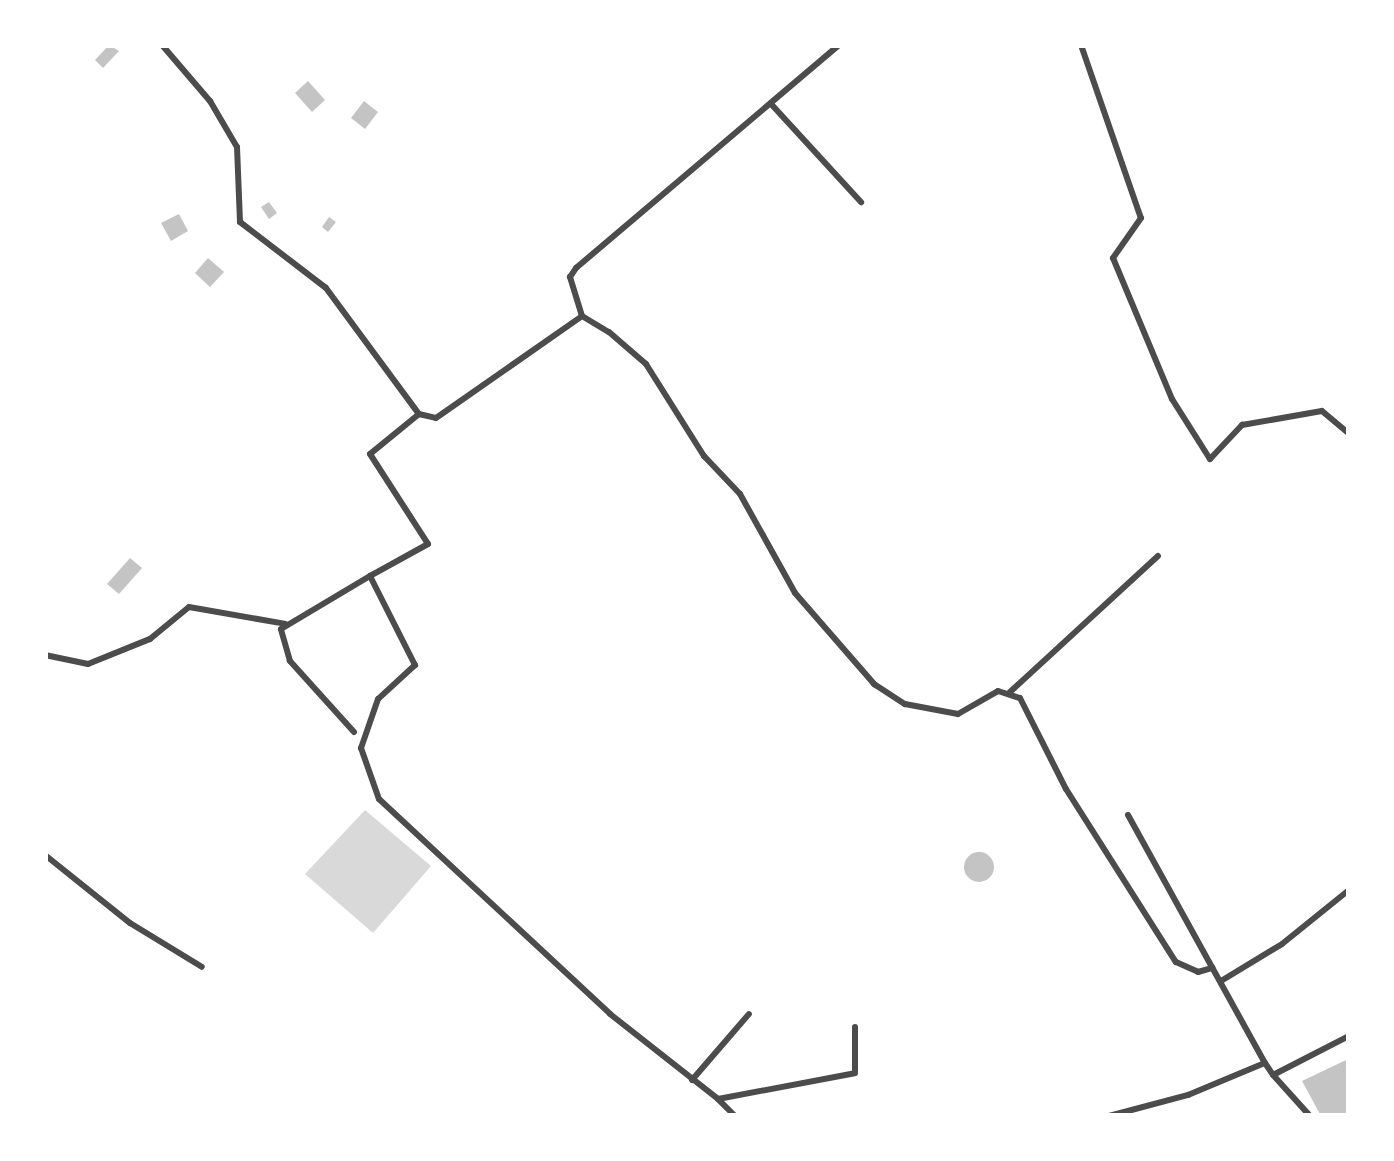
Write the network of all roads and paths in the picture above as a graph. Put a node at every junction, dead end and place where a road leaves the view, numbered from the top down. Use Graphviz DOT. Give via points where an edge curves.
graph roads {
  1 [pos="162,45"];
  2 [pos="838,45"];
  3 [pos="1081,45"];
  4 [pos="772,105"];
  5 [pos="860,202"];
  6 [pos="582,316"];
  7 [pos="419,414"];
  8 [pos="1349,434"];
  9 [pos="1158,556"];
  10 [pos="370,576"];
  11 [pos="286,624"];
  12 [pos="45,654"];
  13 [pos="1010,692"];
  14 [pos="354,732"];
  15 [pos="1128,815"];
  16 [pos="45,854"];
  17 [pos="1349,890"];
  18 [pos="202,967"];
  19 [pos="1212,968"];
  20 [pos="1221,982"];
  21 [pos="749,1014"];
  22 [pos="855,1027"];
  23 [pos="1349,1036"];
  24 [pos="1265,1063"];
  25 [pos="1273,1075"];
  26 [pos="692,1080"];
  27 [pos="718,1099"];
  28 [pos="735,1116"];
  29 [pos="1109,1116"];
  30 [pos="1310,1116"];
  1 -- 7 [label="street" via="237,147 240,222 326,288"];
  2 -- 4 [label="street"];
  3 -- 8 [label="street" via="1141,218 1113,258 1172,399 1210,459 1242,425 1322,411"];
  4 -- 5 [label="street"];
  4 -- 6 [label="street" via="576,268 570,277"];
  6 -- 7 [label="street" via="436,418"];
  6 -- 13 [label="street" via="646,364 704,456 740,494 796,593 874,684 905,704 958,714 998,691"];
  7 -- 10 [label="street" via="370,454 428,544"];
  9 -- 13 [label="street"];
  10 -- 11 [label="street"];
  10 -- 26 [label="street" via="414,665 378,699 361,748 379,798"];
  11 -- 12 [label="street" via="190,607 150,639 88,664"];
  11 -- 14 [label="street" via="281,640 290,661"];
  13 -- 19 [label="street" via="1020,698 1066,789 1176,962 1198,972"];
  15 -- 19 [label="street"];
  16 -- 18 [label="street" via="130,923"];
  17 -- 20 [label="street"];
  19 -- 20 [label="street"];
  20 -- 24 [label="street"];
  21 -- 26 [label="street"];
  22 -- 27 [label="street" via="855,1073 845,1079"];
  23 -- 25 [label="street"];
  24 -- 25 [label="street"];
  24 -- 29 [label="street" via="1188,1096"];
  25 -- 30 [label="street"];
  26 -- 27 [label="street"];
  27 -- 28 [label="street"];
}
